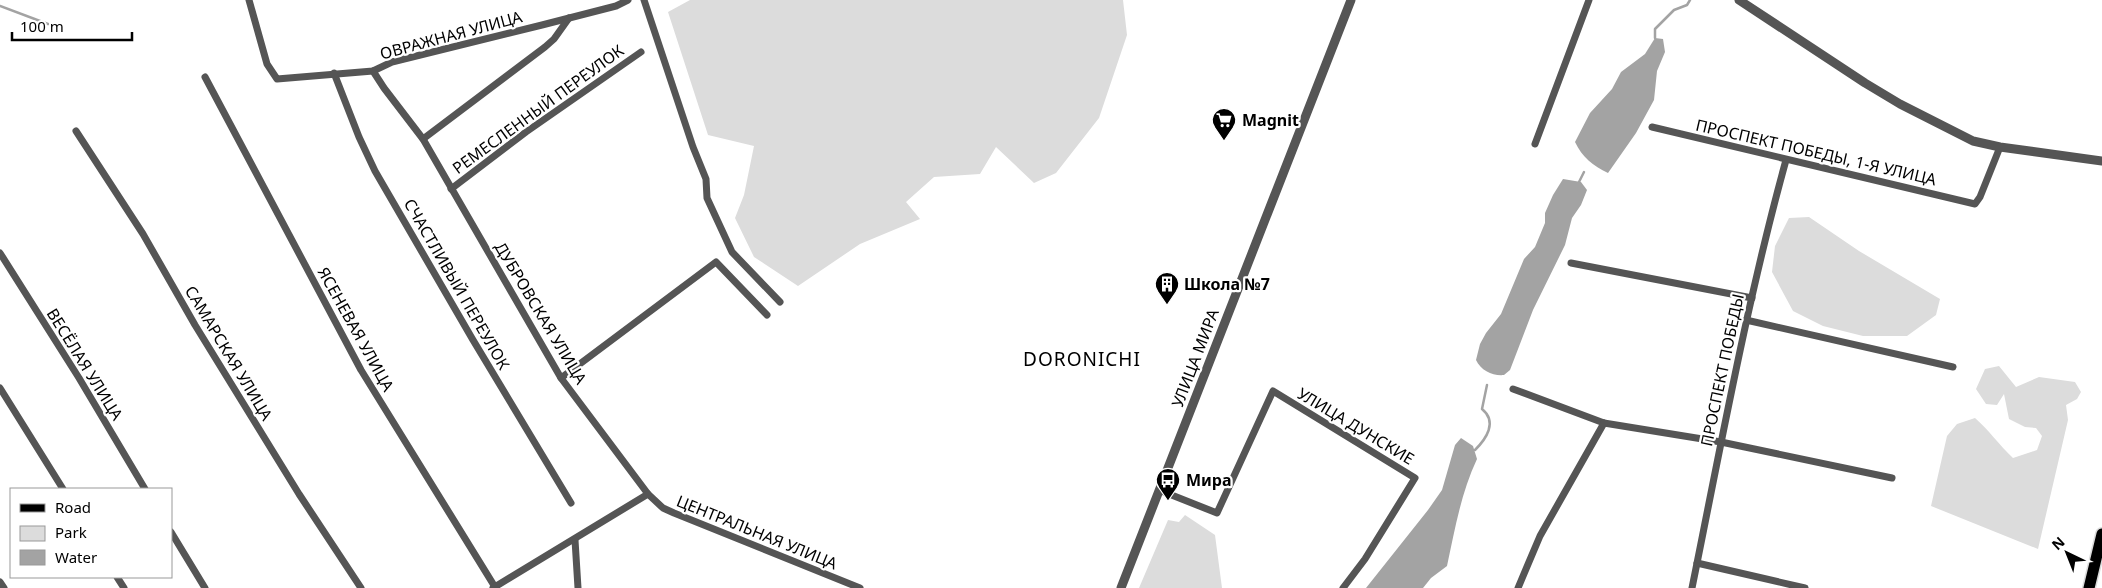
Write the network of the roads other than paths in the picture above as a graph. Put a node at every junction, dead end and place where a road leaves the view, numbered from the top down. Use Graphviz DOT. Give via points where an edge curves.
graph roads {
  1 [pos="249,0"];
  2 [pos="628,0"];
  3 [pos="644,0"];
  4 [pos="1351,0"];
  5 [pos="1589,0"];
  6 [pos="1739,0"];
  7 [pos="569,18"];
  8 [pos="641,52"];
  9 [pos="373,71"];
  10 [pos="334,73"];
  11 [pos="205,77"];
  12 [pos="1652,126"];
  13 [pos="76,130"];
  14 [pos="423,138"];
  15 [pos="1535,144"];
  16 [pos="2000,147"];
  17 [pos="1786,160"];
  18 [pos="2102,161"];
  19 [pos="451,189"];
  20 [pos="0,253"];
  21 [pos="1571,263"];
  22 [pos="1752,298"];
  23 [pos="780,302"];
  24 [pos="767,315"];
  25 [pos="1746,320"];
  26 [pos="1954,367"];
  27 [pos="561,378"];
  28 [pos="0,388"];
  29 [pos="1513,389"];
  30 [pos="1604,423"];
  31 [pos="1720,442"];
  32 [pos="1892,478"];
  33 [pos="62,488"];
  34 [pos="144,488"];
  35 [pos="1159,490"];
  36 [pos="648,494"];
  37 [pos="571,503"];
  38 [pos="172,534"];
  39 [pos="2102,534"];
  40 [pos="575,540"];
  41 [pos="1697,563"];
  42 [pos="0,582"];
  43 [pos="494,587"];
  44 [pos="4,588"];
  45 [pos="205,588"];
  46 [pos="361,588"];
  47 [pos="578,588"];
  48 [pos="860,588"];
  49 [pos="1121,588"];
  50 [pos="1343,588"];
  51 [pos="1518,588"];
  52 [pos="1692,588"];
  53 [pos="1805,588"];
  54 [pos="2089,588"];
  1 -- 10 [label="street, ОВРАЖНАЯ УЛИЦА" via="267,64 278,79"];
  2 -- 7 [label="street, ОВРАЖНАЯ УЛИЦА"];
  3 -- 23 [label="street" via="706,179 707,198 732,252"];
  4 -- 35 [label="street, УЛИЦА МИРА"];
  5 -- 15 [label="street"];
  6 -- 16 [label="street" via="1900,104 1973,141"];
  7 -- 9 [label="street, ОВРАЖНАЯ УЛИЦА" via="392,62"];
  7 -- 14 [label="street" via="545,47"];
  8 -- 19 [label="street, РЕМЕСЛЕННЫЙ ПЕРЕУЛОК"];
  9 -- 10 [label="street, ОВРАЖНАЯ УЛИЦА"];
  9 -- 14 [label="street, ДУБРОВСКАЯ УЛИЦА"];
  10 -- 37 [label="street, СЧАСТЛИВЫЙ ПЕРЕУЛОК" via="375,171"];
  11 -- 43 [label="street, ЯСЕНЕВАЯ УЛИЦА" via="361,370"];
  12 -- 17 [label="street, ПРОСПЕКТ ПОБЕДЫ, 1-Я УЛИЦА"];
  13 -- 46 [label="street, САМАРСКАЯ УЛИЦА" via="143,234 194,326"];
  14 -- 19 [label="street, ДУБРОВСКАЯ УЛИЦА"];
  16 -- 17 [label="street, ПРОСПЕКТ ПОБЕДЫ, 1-Я УЛИЦА" via="1975,204"];
  16 -- 18 [label="street"];
  17 -- 22 [label="street, ПРОСПЕКТ ПОБЕДЫ"];
  19 -- 27 [label="street, ДУБРОВСКАЯ УЛИЦА"];
  20 -- 34 [label="street, ВЕСЁЛАЯ УЛИЦА"];
  21 -- 22 [label="street"];
  22 -- 25 [label="street, ПРОСПЕКТ ПОБЕДЫ"];
  24 -- 27 [label="street" via="716,262"];
  25 -- 26 [label="street"];
  25 -- 31 [label="street, ПРОСПЕКТ ПОБЕДЫ"];
  27 -- 36 [label="street, ДУБРОВСКАЯ УЛИЦА"];
  28 -- 33 [label="street"];
  29 -- 30 [label="street"];
  30 -- 31 [label="street"];
  30 -- 51 [label="street" via="1540,536"];
  31 -- 32 [label="street"];
  31 -- 41 [label="street, ПРОСПЕКТ ПОБЕДЫ"];
  35 -- 49 [label="street, УЛИЦА МИРА"];
  35 -- 50 [label="street, УЛИЦА ДУНСКИЕ" via="1217,513 1273,391 1415,478 1365,559"];
  36 -- 40 [label="street"];
  36 -- 48 [label="street, ЦЕНТРАЛЬНАЯ УЛИЦА" via="674,513"];
  38 -- 45 [label="street"];
  39 -- 54 [label="main road"];
  40 -- 43 [label="street"];
  40 -- 47 [label="street"];
  41 -- 52 [label="street, ПРОСПЕКТ ПОБЕДЫ"];
  41 -- 53 [label="street"];
  42 -- 44 [label="street"];
}
